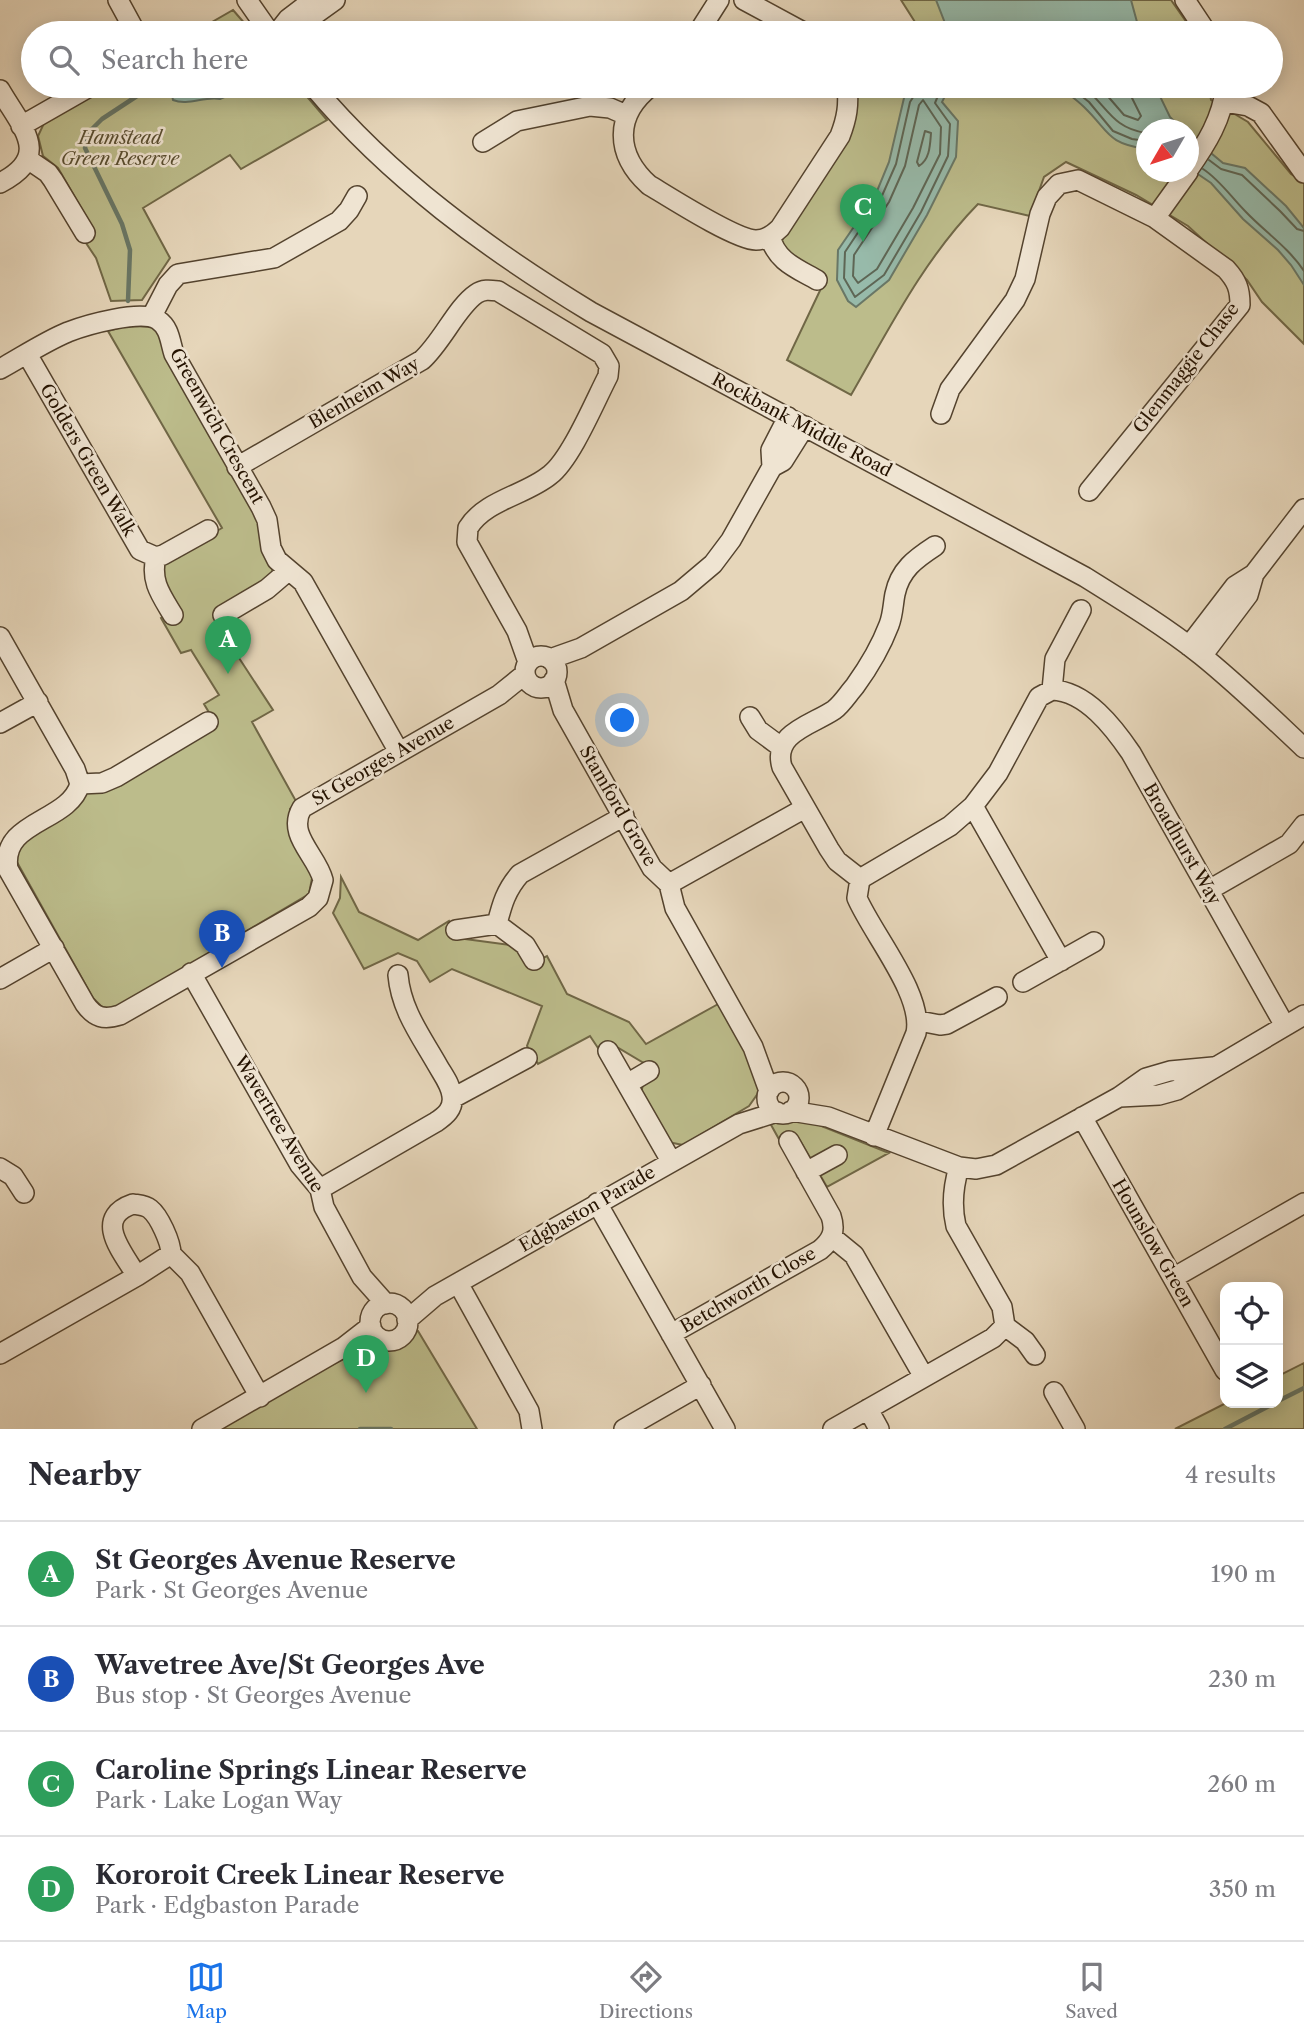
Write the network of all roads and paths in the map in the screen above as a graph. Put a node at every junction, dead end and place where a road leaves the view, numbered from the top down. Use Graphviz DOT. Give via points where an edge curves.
graph roads {
  1 [pos="118,0"];
  2 [pos="247,0"];
  3 [pos="313,0"];
  4 [pos="335,0"];
  5 [pos="719,0"];
  6 [pos="744,0"];
  7 [pos="1185,0"];
  8 [pos="129,21"];
  9 [pos="262,21"];
  10 [pos="286,21"];
  11 [pos="306,21"];
  12 [pos="706,21"];
  13 [pos="783,21"];
  14 [pos="1199,21"];
  15 [pos="0,90"];
  16 [pos="70,98"];
  17 [pos="324,98"];
  18 [pos="638,98"];
  19 [pos="847,98"];
  20 [pos="1224,98"];
  21 [pos="1233,98"];
  22 [pos="626,115"];
  23 [pos="21,126"];
  24 [pos="484,142"];
  25 [pos="1199,154"];
  26 [pos="29,160"];
  27 [pos="1304,173"];
  28 [pos="1180,182"];
  29 [pos="0,183"];
  30 [pos="357,196"];
  31 [pos="1155,218"];
  32 [pos="85,233"];
  33 [pos="770,236"];
  34 [pos="817,280"];
  35 [pos="152,316"];
  36 [pos="27,354"];
  37 [pos="0,369"];
  38 [pos="941,414"];
  39 [pos="796,422"];
  40 [pos="237,467"];
  41 [pos="1089,491"];
  42 [pos="1304,509"];
  43 [pos="208,530"];
  44 [pos="935,546"];
  45 [pos="156,556"];
  46 [pos="288,571"];
  47 [pos="1081,610"];
  48 [pos="173,615"];
  49 [pos="223,615"];
  50 [pos="0,637"];
  51 [pos="1196,651"];
  52 [pos="541,672"];
  53 [pos="1052,690"];
  54 [pos="38,702"];
  55 [pos="750,717"];
  56 [pos="208,722"];
  57 [pos="0,723"];
  58 [pos="781,747"];
  59 [pos="1304,748"];
  60 [pos="399,752"];
  61 [pos="79,784"];
  62 [pos="973,806"];
  63 [pos="805,808"];
  64 [pos="624,816"];
  65 [pos="1304,825"];
  66 [pos="4,841"];
  67 [pos="860,879"];
  68 [pos="669,884"];
  69 [pos="1209,890"];
  70 [pos="497,924"];
  71 [pos="456,930"];
  72 [pos="1094,942"];
  73 [pos="54,948"];
  74 [pos="534,960"];
  75 [pos="1061,961"];
  76 [pos="191,973"];
  77 [pos="398,975"];
  78 [pos="0,979"];
  79 [pos="1023,982"];
  80 [pos="997,997"];
  81 [pos="1304,1015"];
  82 [pos="919,1021"];
  83 [pos="1285,1026"];
  84 [pos="608,1051"];
  85 [pos="527,1058"];
  86 [pos="649,1071"];
  87 [pos="627,1084"];
  88 [pos="453,1098"];
  89 [pos="781,1098"];
  90 [pos="1082,1116"];
  91 [pos="874,1136"];
  92 [pos="789,1141"];
  93 [pos="837,1155"];
  94 [pos="671,1161"];
  95 [pos="959,1167"];
  96 [pos="0,1168"];
  97 [pos="806,1172"];
  98 [pos="320,1189"];
  99 [pos="24,1193"];
  100 [pos="597,1203"];
  101 [pos="1304,1203"];
  102 [pos="832,1237"];
  103 [pos="172,1254"];
  104 [pos="137,1276"];
  105 [pos="1173,1278"];
  106 [pos="458,1283"];
  107 [pos="385,1318"];
  108 [pos="1005,1326"];
  109 [pos="671,1334"];
  110 [pos="0,1354"];
  111 [pos="1035,1355"];
  112 [pos="1220,1361"];
  113 [pos="924,1377"];
  114 [pos="701,1385"];
  115 [pos="1054,1392"];
  116 [pos="260,1397"];
  117 [pos="868,1409"];
  118 [pos="202,1429"];
  119 [pos="532,1429"];
  120 [pos="624,1429"];
  121 [pos="725,1429"];
  122 [pos="833,1429"];
  123 [pos="879,1429"];
  124 [pos="1075,1429"];
  1 -- 8 [label="street"];
  2 -- 9 [label="street"];
  3 -- 10 [label="street"];
  4 -- 11 [label="street"];
  5 -- 12 [label="street"];
  6 -- 13 [label="street"];
  7 -- 14 [label="street"];
  15 -- 23 [label="street"];
  16 -- 23 [label="street"];
  17 -- 39 [label="street, Rockbank Middle Road" via="414,187 532,276"];
  18 -- 22 [label="street"];
  19 -- 33 [label="street" via="847,119 840,136 780,228"];
  20 -- 25 [label="street" via="1218,123"];
  21 -- 27 [label="street" via="1261,113"];
  22 -- 24 [label="street" via="590,106 517,121"];
  22 -- 33 [label="street" via="623,138 628,158 649,186 738,235 758,240"];
  23 -- 26 [label="street" via="30,145"];
  26 -- 29 [label="street"];
  26 -- 32 [label="street" via="48,173"];
  28 -- 31 [label="street"];
  30 -- 35 [label="street" via="339,221 274,258 178,274"];
  31 -- 38 [label="street, Glenmaggie Chase" via="1078,180 1059,184 1040,214 1025,279 1015,300 950,389"];
  31 -- 41 [label="street, Glenmaggie Chase" via="1236,279 1240,305"];
  33 -- 34 [label="street" via="783,261"];
  35 -- 36 [label="street" via="70,332"];
  35 -- 40 [label="street, Greenwich Crescent" via="166,327 174,354"];
  36 -- 37 [label="street"];
  36 -- 45 [label="street, Golders Green Walk" via="135,543"];
  39 -- 51 [label="street, Rockbank Middle Road" via="1085,577"];
  39 -- 52 [label="street, St Georges Avenue" via="771,450 772,467 713,564 681,591"];
  40 -- 46 [label="street, Greenwich Crescent" via="267,520 271,548"];
  40 -- 52 [label="street, Blenheim Way" via="422,360 476,294 498,291 602,354 609,372 567,455 551,475 483,512 467,528 467,542"];
  42 -- 51 [label="street" via="1254,574 1248,595"];
  43 -- 45 [label="street"];
  44 -- 58 [label="street" via="905,571 888,628 841,704 791,735"];
  45 -- 48 [label="street" via="153,577"];
  46 -- 49 [label="street"];
  46 -- 60 [label="street, Greenwich Crescent" via="303,582"];
  47 -- 53 [label="street" via="1055,659"];
  50 -- 54 [label="street"];
  51 -- 59 [label="street, Rockbank Middle Road"];
  52 -- 60 [label="street, St Georges Avenue"];
  52 -- 64 [label="street, Stamford Grove"];
  53 -- 62 [label="street" via="1039,697 998,773"];
  53 -- 69 [label="street, Broadhurst Way" via="1072,695 1118,734"];
  54 -- 57 [label="street"];
  54 -- 61 [label="street"];
  55 -- 58 [label="street" via="758,730"];
  56 -- 61 [label="street" via="116,777"];
  58 -- 63 [label="street" via="782,767"];
  60 -- 76 [label="street, St Georges Avenue" via="309,802 298,814 298,834 321,874 318,898"];
  61 -- 66 [label="street, St Georges Avenue" via="65,805"];
  62 -- 67 [label="street" via="950,826"];
  62 -- 75 [label="street"];
  63 -- 67 [label="street" via="837,861"];
  63 -- 68 [label="street"];
  64 -- 68 [label="street, Stamford Grove" via="652,868"];
  64 -- 70 [label="street" via="520,874 503,898"];
  65 -- 69 [label="street" via="1289,844"];
  66 -- 73 [label="street, St Georges Avenue" via="8,869"];
  67 -- 82 [label="street" via="857,898 914,999"];
  68 -- 89 [label="street, Stamford Grove" via="675,908"];
  69 -- 83 [label="street, Broadhurst Way"];
  70 -- 71 [label="street"];
  70 -- 74 [label="street" via="525,945"];
  72 -- 75 [label="street"];
  73 -- 76 [label="street, St Georges Avenue" via="85,1004 100,1017 120,1015"];
  73 -- 78 [label="street"];
  75 -- 79 [label="street"];
  76 -- 98 [label="street, Wavertree Avenue" via="300,1165"];
  77 -- 88 [label="street" via="403,1006"];
  80 -- 82 [label="street" via="947,1024"];
  81 -- 83 [label="street"];
  82 -- 91 [label="street"];
  83 -- 90 [label="street" via="1213,1067 1156,1074"];
  84 -- 87 [label="street"];
  85 -- 88 [label="street"];
  86 -- 87 [label="street"];
  87 -- 94 [label="street"];
  88 -- 98 [label="street" via="443,1118"];
  89 -- 91 [label="street"];
  89 -- 94 [label="street, Edgbaston Parade"];
  90 -- 95 [label="street" via="996,1165"];
  90 -- 105 [label="street, Hounslow Green"];
  91 -- 95 [label="street"];
  92 -- 97 [label="street, Betchworth Close"];
  93 -- 97 [label="street"];
  94 -- 100 [label="street, Edgbaston Parade"];
  95 -- 108 [label="street" via="953,1186 956,1226 1002,1307"];
  96 -- 99 [label="street" via="13,1176"];
  97 -- 102 [label="street, Betchworth Close" via="831,1216"];
  98 -- 107 [label="street, Wavertree Avenue" via="324,1207"];
  100 -- 106 [label="street, Edgbaston Parade"];
  100 -- 109 [label="street"];
  101 -- 105 [label="street"];
  102 -- 109 [label="street, Betchworth Close" via="820,1250"];
  102 -- 113 [label="street" via="854,1255"];
  103 -- 104 [label="street"];
  103 -- 104 [label="street" via="151,1209 133,1204 124,1207 113,1219 113,1235"];
  103 -- 116 [label="street" via="190,1273"];
  104 -- 110 [label="street"];
  105 -- 112 [label="street, Hounslow Green"];
  106 -- 107 [label="street, Edgbaston Parade"];
  106 -- 119 [label="street" via="530,1411"];
  107 -- 116 [label="street, Edgbaston Parade"];
  108 -- 111 [label="street"];
  108 -- 113 [label="street" via="993,1338"];
  109 -- 114 [label="street"];
  113 -- 117 [label="street"];
  114 -- 120 [label="street"];
  114 -- 121 [label="street"];
  115 -- 124 [label="street"];
  116 -- 118 [label="street, Edgbaston Parade"];
  117 -- 122 [label="street"];
  117 -- 123 [label="street"];
}
